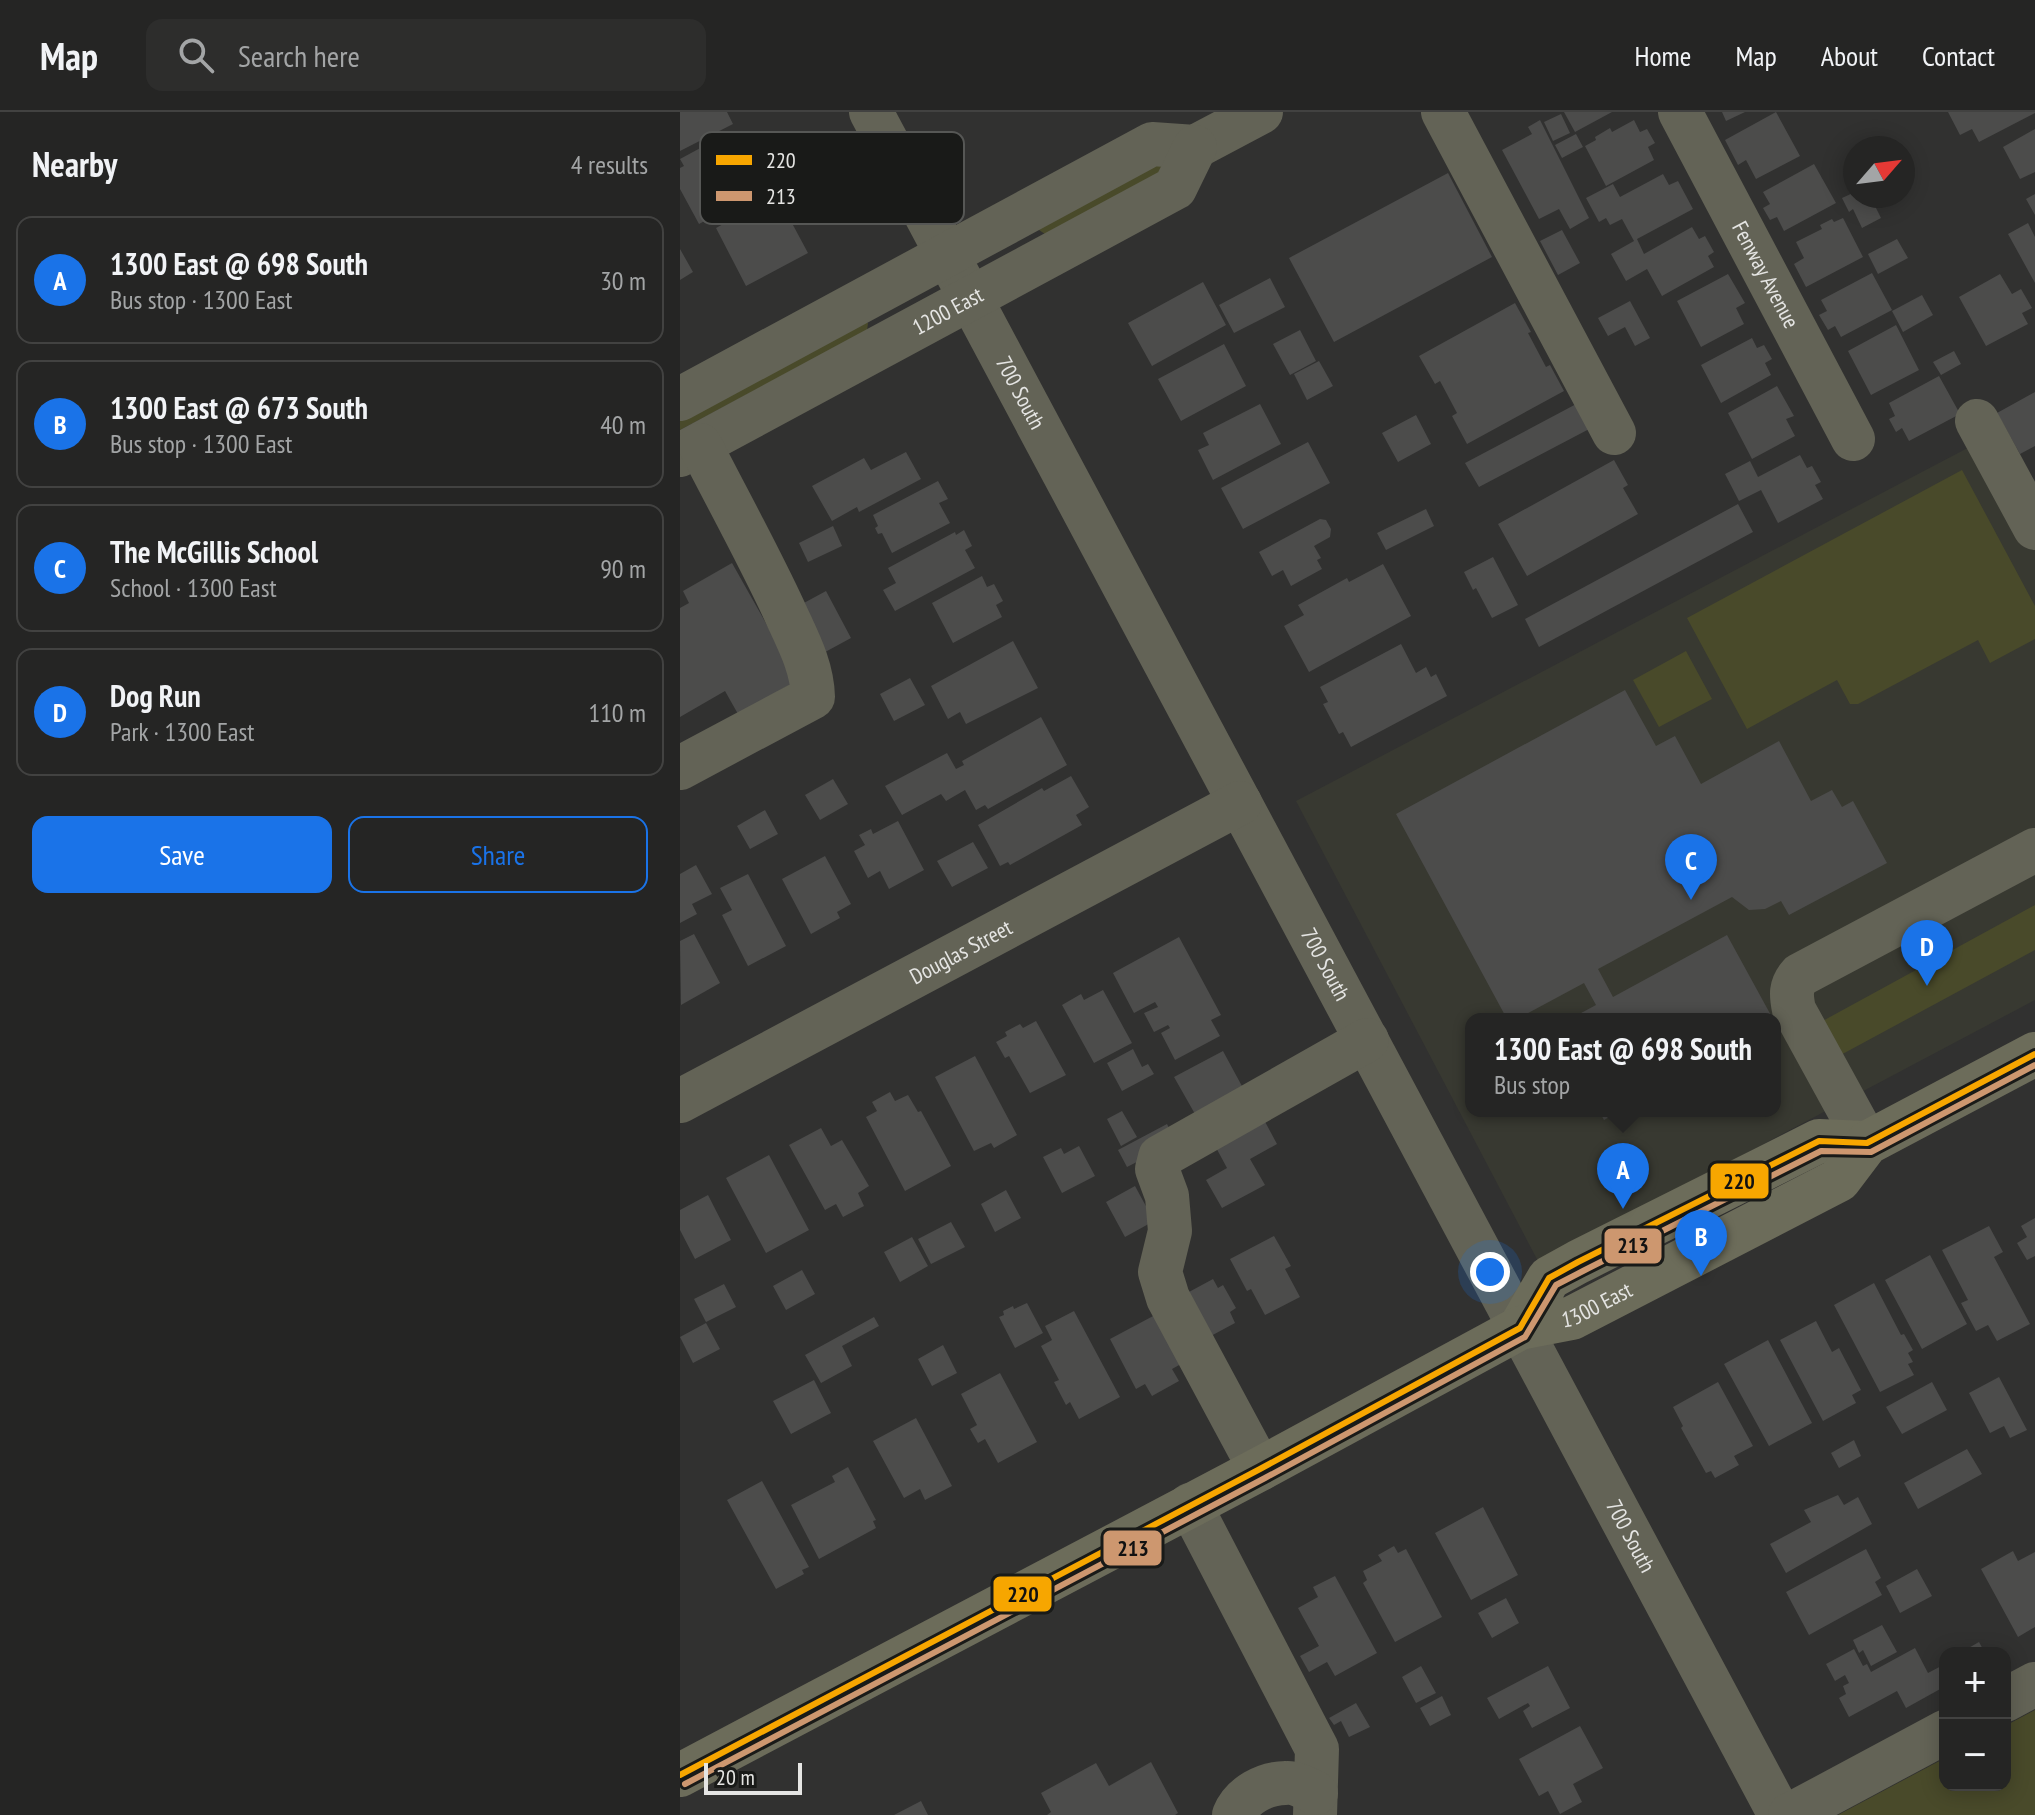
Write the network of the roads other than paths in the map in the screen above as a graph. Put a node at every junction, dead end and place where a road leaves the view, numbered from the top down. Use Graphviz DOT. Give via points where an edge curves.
graph roads {
  1 [pos="871,112"];
  2 [pos="1261,112"];
  3 [pos="1443,112"];
  4 [pos="1680,112"];
  5 [pos="882,132"];
  6 [pos="1195,147"];
  7 [pos="931,224"];
  8 [pos="948,256"];
  9 [pos="970,297"];
  10 [pos="680,399"];
  11 [pos="1977,421"];
  12 [pos="1614,433"];
  13 [pos="1853,439"];
  14 [pos="690,450"];
  15 [pos="2035,528"];
  16 [pos="680,768"];
  17 [pos="1240,803"];
  18 [pos="2035,850"];
  19 [pos="1367,1040"];
  20 [pos="2032,1063"];
  21 [pos="680,1101"];
  22 [pos="1867,1143"];
  23 [pos="1520,1328"];
  24 [pos="1260,1469"];
  25 [pos="1190,1505"];
  26 [pos="2035,1684"];
  27 [pos="2011,1697"];
  28 [pos="1939,1735"];
  29 [pos="680,1775"];
  30 [pos="1316,1804"];
  31 [pos="1234,1815"];
  32 [pos="1780,1815"];
  33 [pos="1790,1815"];
  1 -- 5 [label="street, 700 South"];
  2 -- 6 [label="street"];
  3 -- 12 [label="street"];
  4 -- 13 [label="street, Fenway Avenue"];
  6 -- 8 [label="street" via="1152,144"];
  6 -- 9 [label="street, 1200 East" via="1175,188"];
  7 -- 8 [label="street, 700 South"];
  8 -- 9 [label="street, 700 South"];
  8 -- 10 [label="street"];
  9 -- 14 [label="street, 1200 East"];
  9 -- 17 [label="street, 700 South"];
  11 -- 15 [label="street"];
  14 -- 16 [label="street" via="756,549 802,649 813,697"];
  17 -- 19 [label="street, 700 South"];
  17 -- 21 [label="street, Douglas Street"];
  18 -- 22 [label="street" via="1794,982 1794,1010"];
  19 -- 23 [label="street, 700 South"];
  19 -- 24 [label="street" via="1160,1157 1157,1169 1167,1196 1170,1231 1160,1272 1168,1298"];
  20 -- 22 [label="main road"];
  22 -- 23 [label="main road, 1300 East" via="1819,1141 1578,1262 1549,1278"];
  23 -- 24 [label="main road"];
  23 -- 32 [label="street, 700 South"];
  24 -- 25 [label="main road"];
  25 -- 29 [label="main road"];
  25 -- 30 [label="street" via="1317,1749"];
  26 -- 27 [label="street"];
  28 -- 33 [label="street"];
  30 -- 31 [label="street" via="1288,1782 1260,1788"];
}
